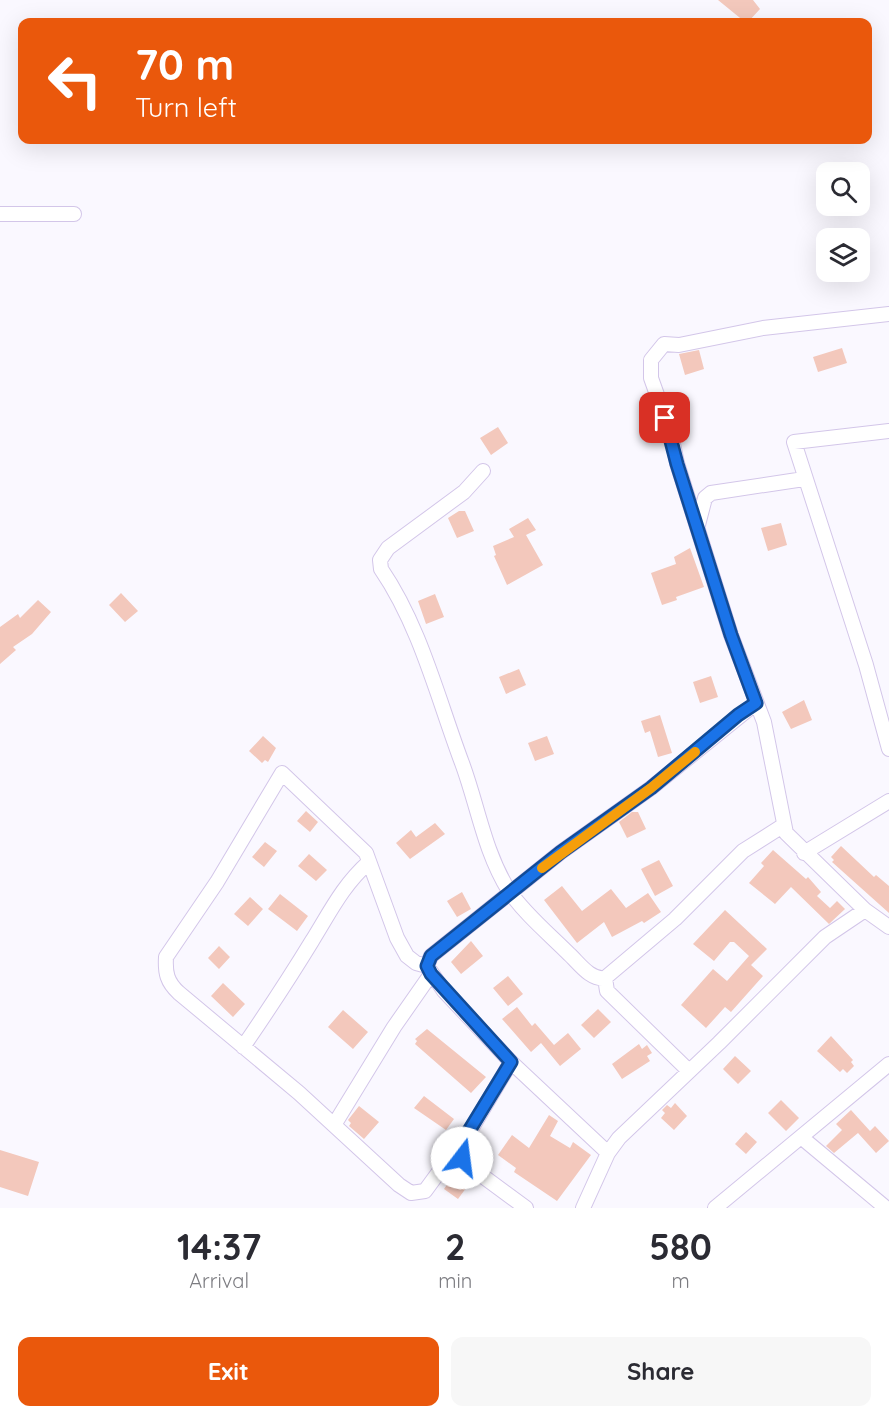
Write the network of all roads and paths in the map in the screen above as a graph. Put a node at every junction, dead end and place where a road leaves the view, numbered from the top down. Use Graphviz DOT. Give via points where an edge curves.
graph roads {
  1 [pos="0,214"];
  2 [pos="74,214"];
  3 [pos="889,314"];
  4 [pos="889,431"];
  5 [pos="483,471"];
  6 [pos="804,479"];
  7 [pos="697,527"];
  8 [pos="756,703"];
  9 [pos="889,749"];
  10 [pos="889,801"];
  11 [pos="784,825"];
  12 [pos="804,853"];
  13 [pos="369,862"];
  14 [pos="511,893"];
  15 [pos="866,910"];
  16 [pos="889,927"];
  17 [pos="429,970"];
  18 [pos="605,978"];
  19 [pos="243,1047"];
  20 [pos="511,1062"];
  21 [pos="889,1064"];
  22 [pos="689,1071"];
  23 [pos="334,1125"];
  24 [pos="801,1137"];
  25 [pos="461,1153"];
  26 [pos="608,1154"];
  27 [pos="526,1208"];
  28 [pos="583,1208"];
  29 [pos="715,1208"];
  30 [pos="886,1208"];
  1 -- 2 [label="street"];
  3 -- 7 [label="street" via="763,328 659,348 649,370"];
  4 -- 6 [label="street" via="794,442"];
  5 -- 14 [label="street" via="464,492 388,548 380,560 417,639 462,763 485,842"];
  6 -- 7 [label="street" via="711,493 705,498"];
  6 -- 9 [label="street" via="866,665"];
  7 -- 8 [label="street"];
  8 -- 11 [label="street" via="764,722"];
  8 -- 14 [label="street"];
  10 -- 12 [label="street"];
  11 -- 12 [label="street"];
  11 -- 18 [label="street" via="743,851 675,919"];
  12 -- 15 [label="street"];
  13 -- 17 [label="street" via="397,938 407,956"];
  13 -- 19 [label="street" via="334,902"];
  13 -- 19 [label="street" via="353,839 282,773 217,882 166,957 167,980 172,986"];
  14 -- 17 [label="street" via="431,956"];
  14 -- 18 [label="street" via="583,968"];
  15 -- 16 [label="street"];
  15 -- 22 [label="street" via="825,937"];
  17 -- 20 [label="street"];
  17 -- 23 [label="street"];
  18 -- 22 [label="street" via="608,992"];
  19 -- 23 [label="street"];
  20 -- 25 [label="street" via="461,1144"];
  20 -- 26 [label="street"];
  21 -- 24 [label="street"];
  22 -- 26 [label="street"];
  23 -- 25 [label="street" via="411,1193 425,1191 444,1165"];
  24 -- 29 [label="street"];
  24 -- 30 [label="street"];
  25 -- 27 [label="street" via="465,1163"];
  26 -- 28 [label="street"];
}
